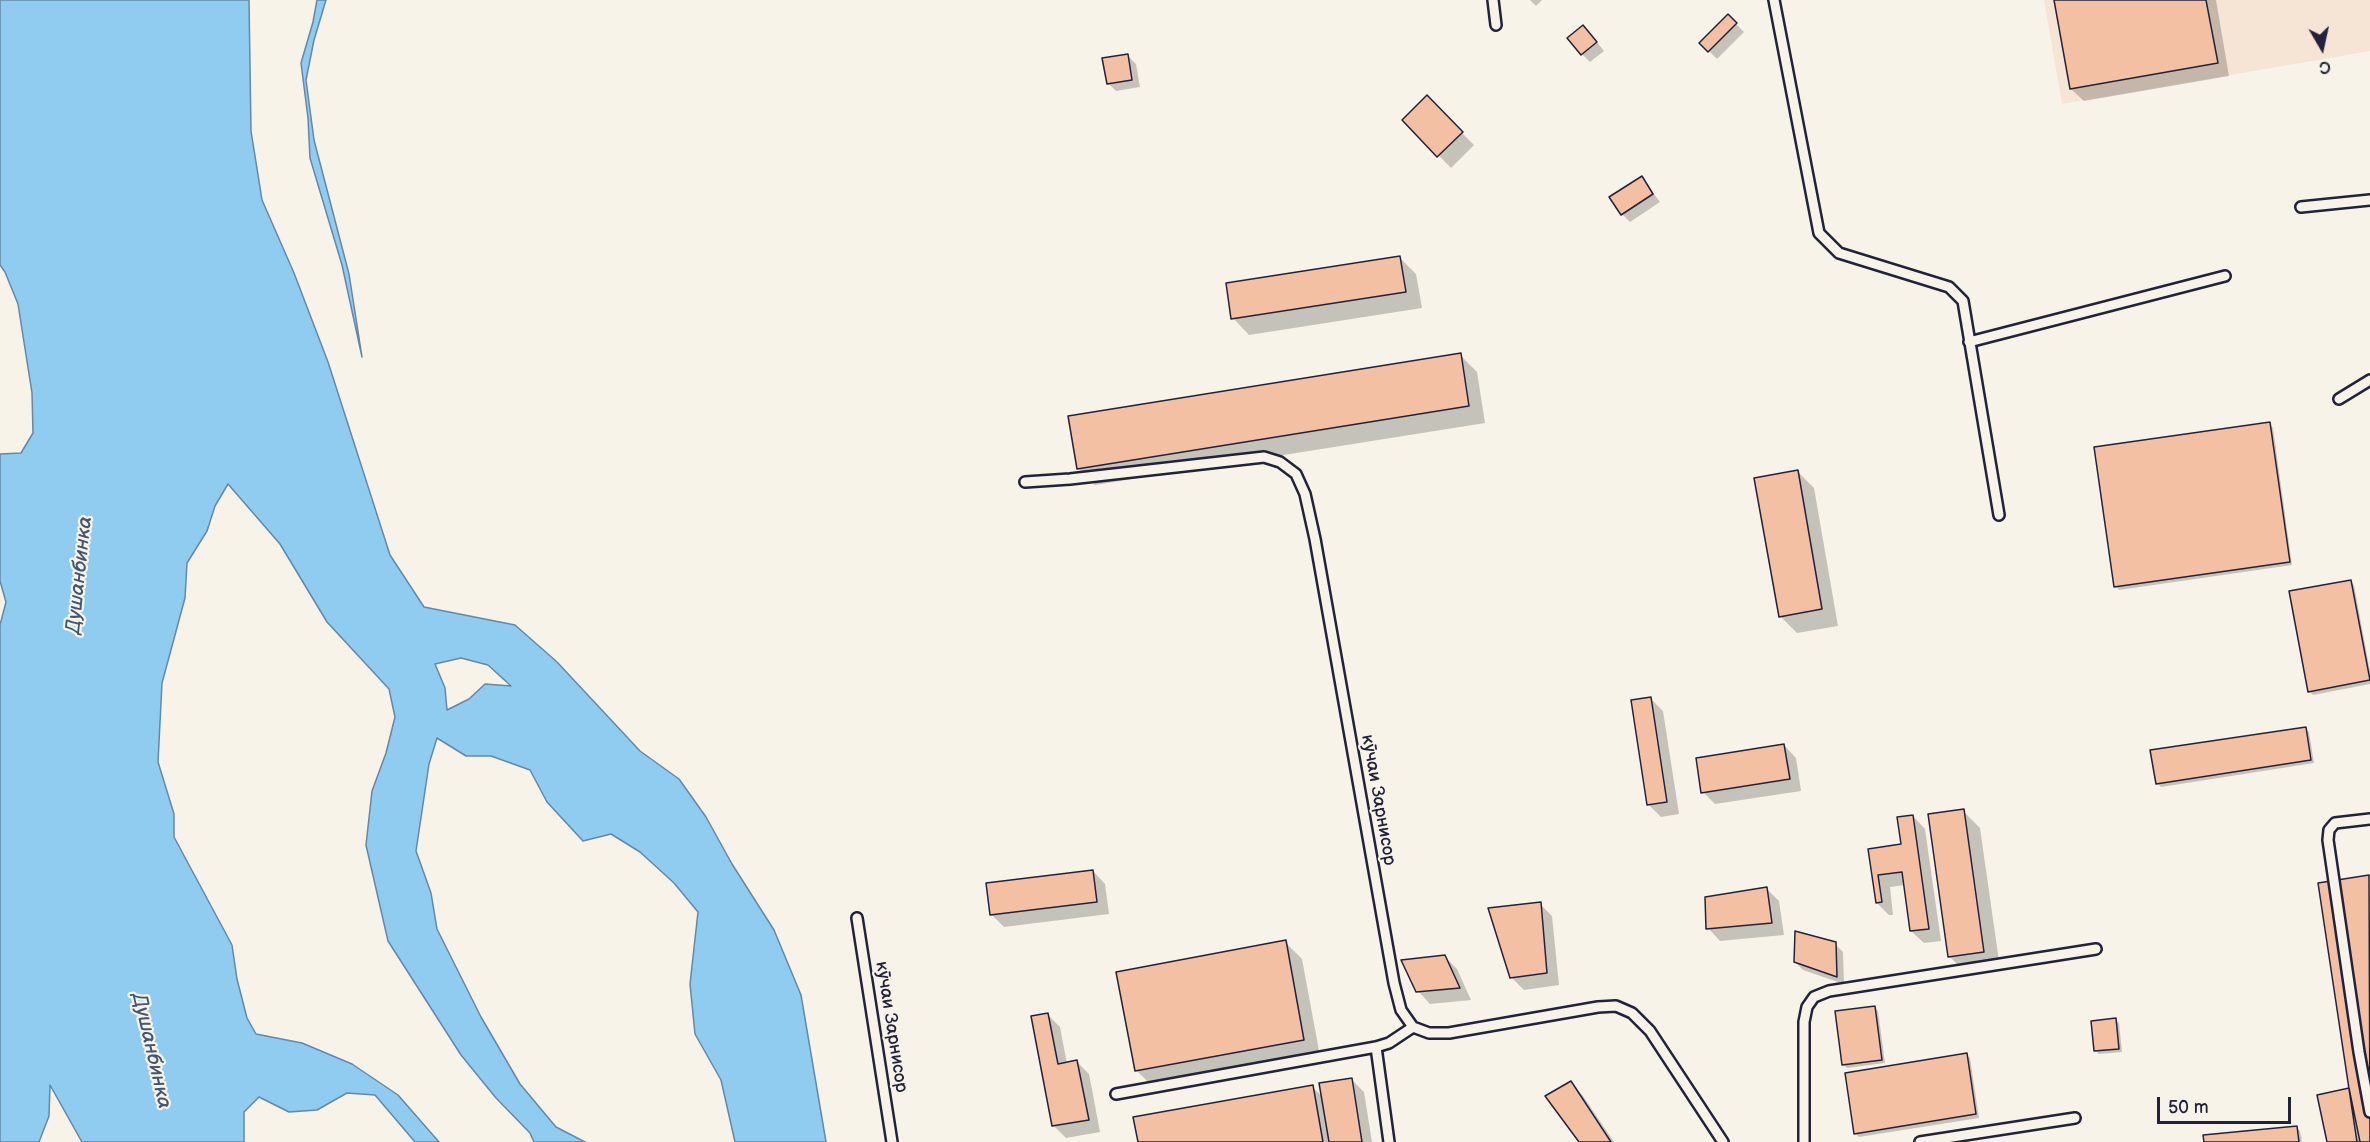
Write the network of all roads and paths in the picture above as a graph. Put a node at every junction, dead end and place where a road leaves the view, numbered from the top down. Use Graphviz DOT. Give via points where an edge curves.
graph roads {
  1 [pos="1493,0"];
  2 [pos="1774,0"];
  3 [pos="1496,25"];
  4 [pos="2370,200"];
  5 [pos="2301,207"];
  6 [pos="2224,276"];
  7 [pos="1969,342"];
  8 [pos="2370,380"];
  9 [pos="2338,399"];
  10 [pos="1025,482"];
  11 [pos="1999,515"];
  12 [pos="2370,819"];
  13 [pos="857,918"];
  14 [pos="2096,950"];
  15 [pos="1413,1027"];
  16 [pos="1376,1047"];
  17 [pos="1116,1094"];
  18 [pos="2370,1112"];
  19 [pos="2074,1118"];
  20 [pos="892,1142"];
  21 [pos="1389,1142"];
  22 [pos="1723,1142"];
  23 [pos="1804,1142"];
  24 [pos="1920,1142"];
  1 -- 3 [label="lane"];
  2 -- 7 [label="lane" via="1819,233 1839,253 1949,287 1963,301"];
  4 -- 5 [label="lane"];
  6 -- 7 [label="lane"];
  7 -- 11 [label="lane"];
  8 -- 9 [label="lane"];
  10 -- 15 [label="lane, кӯчаи Зарнисор" via="1264,457 1280,462 1296,474 1305,494 1315,539 1394,983 1401,1010"];
  12 -- 18 [label="lane" via="2335,823 2328,840"];
  13 -- 20 [label="lane, кӯчаи Зарнисор"];
  14 -- 23 [label="lane" via="1829,991 1814,997 1804,1022"];
  15 -- 16 [label="lane"];
  15 -- 22 [label="lane" via="1429,1033 1449,1033 1616,1006 1632,1013 1650,1031"];
  16 -- 17 [label="lane"];
  16 -- 21 [label="lane"];
  19 -- 24 [label="lane"];
}
